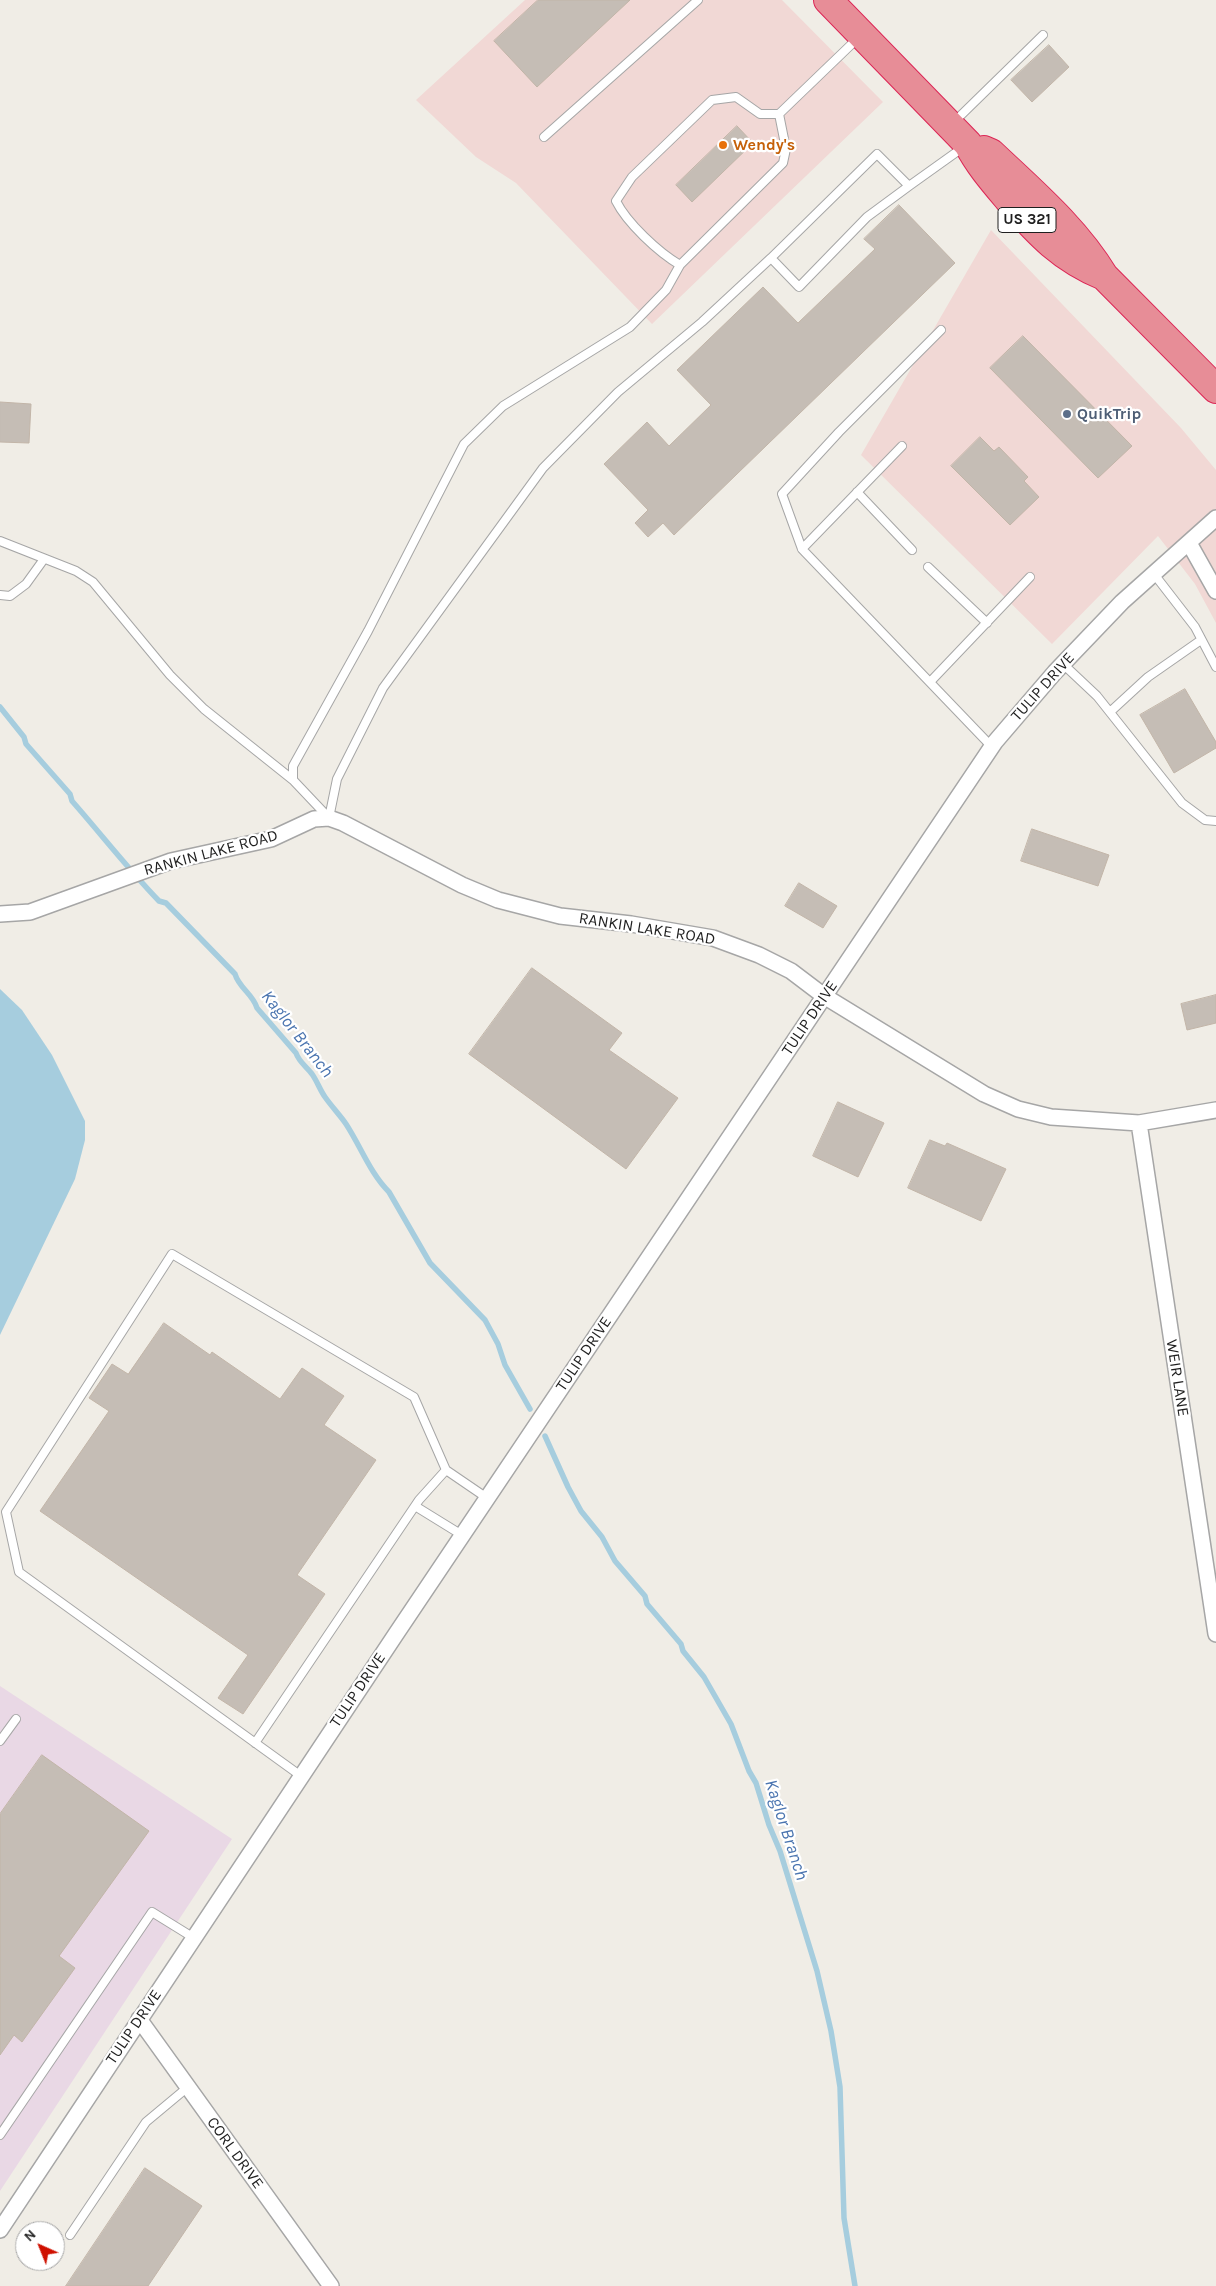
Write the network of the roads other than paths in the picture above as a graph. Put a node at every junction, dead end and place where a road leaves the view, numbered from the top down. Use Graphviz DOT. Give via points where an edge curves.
graph roads {
  1 [pos="698,0"];
  2 [pos="828,0"];
  3 [pos="862,35"];
  4 [pos="1044,35"];
  5 [pos="779,114"];
  6 [pos="959,135"];
  7 [pos="544,137"];
  8 [pos="908,186"];
  9 [pos="771,258"];
  10 [pos="680,265"];
  11 [pos="941,330"];
  12 [pos="1216,388"];
  13 [pos="902,446"];
  14 [pos="857,492"];
  15 [pos="1216,518"];
  16 [pos="0,542"];
  17 [pos="1189,543"];
  18 [pos="802,548"];
  19 [pos="912,550"];
  20 [pos="44,558"];
  21 [pos="928,567"];
  22 [pos="1154,574"];
  23 [pos="1030,577"];
  24 [pos="1216,591"];
  25 [pos="0,595"];
  26 [pos="987,623"];
  27 [pos="1201,640"];
  28 [pos="1064,664"];
  29 [pos="1216,667"];
  30 [pos="930,682"];
  31 [pos="1110,712"];
  32 [pos="992,747"];
  33 [pos="293,780"];
  34 [pos="329,818"];
  35 [pos="1216,821"];
  36 [pos="0,914"];
  37 [pos="824,996"];
  38 [pos="1216,1110"];
  39 [pos="1139,1122"];
  40 [pos="446,1470"];
  41 [pos="487,1498"];
  42 [pos="415,1506"];
  43 [pos="462,1535"];
  44 [pos="1216,1634"];
  45 [pos="16,1719"];
  46 [pos="0,1741"];
  47 [pos="255,1743"];
  48 [pos="301,1776"];
  49 [pos="194,1938"];
  50 [pos="139,2019"];
  51 [pos="188,2087"];
  52 [pos="0,2134"];
  53 [pos="0,2230"];
  54 [pos="70,2235"];
  55 [pos="331,2286"];
  1 -- 7 [label="lane"];
  2 -- 3 [label="highway, US 321"];
  3 -- 5 [label="lane"];
  3 -- 6 [label="highway, US 321"];
  4 -- 6 [label="lane"];
  5 -- 10 [label="lane" via="786,149 783,162"];
  5 -- 10 [label="lane" via="760,114 736,97 712,100 632,177 616,201 622,214"];
  6 -- 8 [label="lane"];
  6 -- 12 [label="highway, US 321" via="991,153 1053,212 1093,256 1104,276"];
  8 -- 9 [label="lane" via="868,217 799,287"];
  8 -- 9 [label="lane" via="877,154"];
  9 -- 34 [label="lane" via="702,322 618,392 543,468 383,688 337,779"];
  10 -- 33 [label="lane" via="666,290 630,326 503,406 464,444 368,631 293,766"];
  11 -- 18 [label="lane" via="782,494"];
  13 -- 14 [label="lane"];
  14 -- 18 [label="lane"];
  14 -- 19 [label="lane"];
  15 -- 17 [label="street, TULIP DRIVE"];
  16 -- 20 [label="lane"];
  17 -- 22 [label="street, TULIP DRIVE"];
  17 -- 24 [label="street"];
  18 -- 30 [label="lane"];
  20 -- 25 [label="lane" via="26,584 10,596"];
  20 -- 33 [label="lane" via="93,582 170,675 204,709"];
  21 -- 26 [label="lane"];
  22 -- 27 [label="lane" via="1195,627"];
  22 -- 28 [label="street, TULIP DRIVE" via="1122,602"];
  23 -- 26 [label="lane"];
  26 -- 30 [label="lane"];
  27 -- 29 [label="lane"];
  27 -- 31 [label="lane" via="1148,677"];
  28 -- 31 [label="lane"];
  28 -- 32 [label="street, TULIP DRIVE"];
  30 -- 32 [label="lane"];
  31 -- 35 [label="lane" via="1182,803 1205,820"];
  32 -- 37 [label="street, TULIP DRIVE"];
  33 -- 34 [label="lane"];
  34 -- 36 [label="street, RANKIN LAKE ROAD" via="307,821 271,839 171,861 30,912"];
  34 -- 37 [label="street, RANKIN LAKE ROAD" via="498,900 560,916 714,938 759,955 791,972"];
  37 -- 39 [label="street, RANKIN LAKE ROAD" via="984,1094 1018,1109 1051,1117"];
  37 -- 41 [label="street, TULIP DRIVE"];
  38 -- 39 [label="street, RANKIN LAKE ROAD"];
  39 -- 44 [label="street, WEIR LANE"];
  40 -- 41 [label="lane"];
  40 -- 42 [label="lane"];
  40 -- 47 [label="lane" via="414,1397 172,1254 6,1512 19,1572"];
  41 -- 43 [label="street, TULIP DRIVE"];
  42 -- 43 [label="lane"];
  42 -- 47 [label="lane"];
  43 -- 48 [label="street, TULIP DRIVE"];
  45 -- 46 [label="lane"];
  47 -- 48 [label="lane"];
  48 -- 49 [label="street, TULIP DRIVE"];
  49 -- 50 [label="street, TULIP DRIVE"];
  49 -- 52 [label="lane" via="152,1912"];
  50 -- 51 [label="street, CORL DRIVE"];
  50 -- 53 [label="street, TULIP DRIVE"];
  51 -- 54 [label="lane" via="146,2122"];
  51 -- 55 [label="street, CORL DRIVE"];
}
